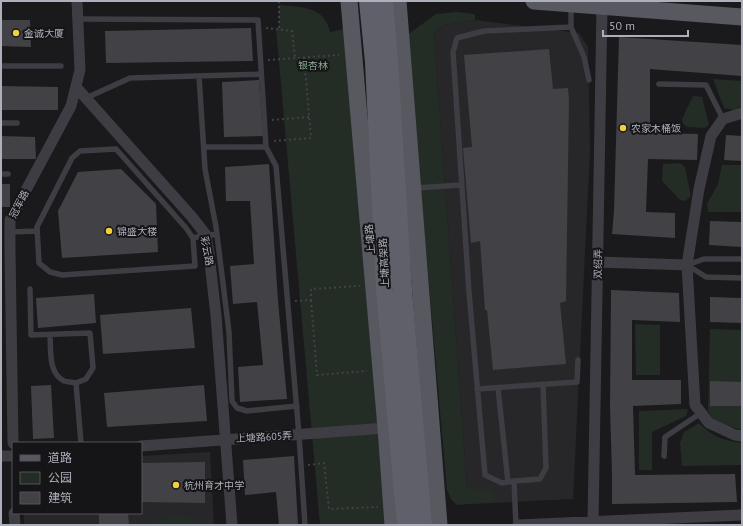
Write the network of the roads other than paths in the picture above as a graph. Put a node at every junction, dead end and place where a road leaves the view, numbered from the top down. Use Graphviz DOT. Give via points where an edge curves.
graph roads {
  1 [pos="77,1"];
  2 [pos="349,1"];
  3 [pos="368,1"];
  4 [pos="384,1"];
  5 [pos="398,1"];
  6 [pos="534,1"];
  7 [pos="571,4"];
  8 [pos="602,7"];
  9 [pos="742,17"];
  10 [pos="78,19"];
  11 [pos="571,27"];
  12 [pos="1,66"];
  13 [pos="61,66"];
  14 [pos="261,74"];
  15 [pos="199,76"];
  16 [pos="589,80"];
  17 [pos="659,84"];
  18 [pos="76,87"];
  19 [pos="86,98"];
  20 [pos="742,112"];
  21 [pos="723,119"];
  22 [pos="1,123"];
  23 [pos="17,123"];
  24 [pos="266,144"];
  25 [pos="204,148"];
  26 [pos="1,174"];
  27 [pos="8,174"];
  28 [pos="461,185"];
  29 [pos="413,188"];
  30 [pos="37,230"];
  31 [pos="10,232"];
  32 [pos="211,234"];
  33 [pos="193,238"];
  34 [pos="742,259"];
  35 [pos="598,262"];
  36 [pos="687,265"];
  37 [pos="742,278"];
  38 [pos="30,289"];
  39 [pos="50,335"];
  40 [pos="224,338"];
  41 [pos="578,360"];
  42 [pos="76,383"];
  43 [pos="543,384"];
  44 [pos="498,388"];
  45 [pos="477,389"];
  46 [pos="297,406"];
  47 [pos="701,413"];
  48 [pos="386,428"];
  49 [pos="299,435"];
  50 [pos="742,436"];
  51 [pos="225,439"];
  52 [pos="13,442"];
  53 [pos="81,442"];
  54 [pos="142,446"];
  55 [pos="1,456"];
  56 [pos="12,456"];
  57 [pos="664,456"];
  58 [pos="511,482"];
  59 [pos="14,514"];
  60 [pos="742,515"];
  61 [pos="593,521"];
  62 [pos="554,524"];
  63 [pos="15,525"];
  64 [pos="232,525"];
  65 [pos="305,525"];
  66 [pos="393,525"];
  67 [pos="406,525"];
  68 [pos="423,525"];
  69 [pos="439,525"];
  70 [pos="517,525"];
  1 -- 10 [label="street, 冠军路"];
  2 -- 48 [label="main road, 上塘路"];
  3 -- 67 [label="highway, 上塘高架路" via="374,62 385,290"];
  4 -- 68 [label="highway, 上塘高架路" via="403,289"];
  5 -- 29 [label="main road"];
  6 -- 7 [label="main road"];
  7 -- 8 [label="main road"];
  7 -- 11 [label="lane"];
  8 -- 9 [label="main road"];
  8 -- 35 [label="street, 双绍弄"];
  10 -- 14 [label="lane" via="258,20"];
  10 -- 18 [label="street, 冠军路" via="80,70"];
  11 -- 16 [label="lane" via="584,57"];
  11 -- 28 [label="lane" via="484,31 457,38 452,52"];
  12 -- 13 [label="lane"];
  14 -- 15 [label="lane"];
  14 -- 24 [label="lane"];
  15 -- 19 [label="lane" via="130,78"];
  15 -- 25 [label="lane"];
  17 -- 21 [label="lane" via="706,85"];
  18 -- 19 [label="street, 彩云路"];
  18 -- 31 [label="street, 冠军路" via="71,106 10,220"];
  19 -- 32 [label="street, 彩云路" via="192,217"];
  20 -- 21 [label="street"];
  21 -- 36 [label="street" via="711,136"];
  22 -- 23 [label="lane"];
  24 -- 25 [label="lane"];
  24 -- 46 [label="lane" via="276,166"];
  25 -- 32 [label="lane"];
  26 -- 27 [label="lane"];
  28 -- 29 [label="lane"];
  28 -- 45 [label="lane"];
  29 -- 69 [label="main road"];
  30 -- 31 [label="lane"];
  30 -- 33 [label="lane" via="39,263 50,272 62,275 195,266"];
  30 -- 33 [label="lane" via="72,158 80,151 116,149"];
  31 -- 52 [label="street, 冠军路"];
  32 -- 33 [label="lane"];
  32 -- 40 [label="street, 彩云路"];
  34 -- 36 [label="lane" via="704,259"];
  35 -- 36 [label="street"];
  35 -- 61 [label="street, 双绍弄"];
  36 -- 37 [label="lane" via="706,277"];
  36 -- 47 [label="street" via="695,404"];
  38 -- 39 [label="lane" via="31,335"];
  39 -- 42 [label="lane" via="52,364 56,375 64,381"];
  39 -- 42 [label="lane" via="90,333 93,368 86,379"];
  40 -- 46 [label="lane" via="232,401 236,408 247,411"];
  40 -- 51 [label="street, 彩云路"];
  41 -- 43 [label="lane" via="578,382"];
  42 -- 53 [label="lane"];
  43 -- 44 [label="lane"];
  43 -- 58 [label="lane" via="546,468 540,478"];
  44 -- 45 [label="lane"];
  44 -- 58 [label="lane"];
  45 -- 58 [label="lane" via="485,476 502,483"];
  46 -- 49 [label="lane"];
  47 -- 50 [label="street" via="709,423"];
  47 -- 57 [label="lane" via="665,437"];
  48 -- 49 [label="street, 上塘路605弄"];
  48 -- 66 [label="main road, 上塘路"];
  49 -- 51 [label="street, 上塘路605弄"];
  49 -- 65 [label="lane"];
  51 -- 54 [label="street, 上塘路605弄"];
  51 -- 64 [label="street, 彩云路"];
  55 -- 56 [label="street"];
  58 -- 70 [label="lane"];
  59 -- 63 [label="street"];
  60 -- 61 [label="street"];
  61 -- 62 [label="street"];
  62 -- 70 [label="street"];
}
